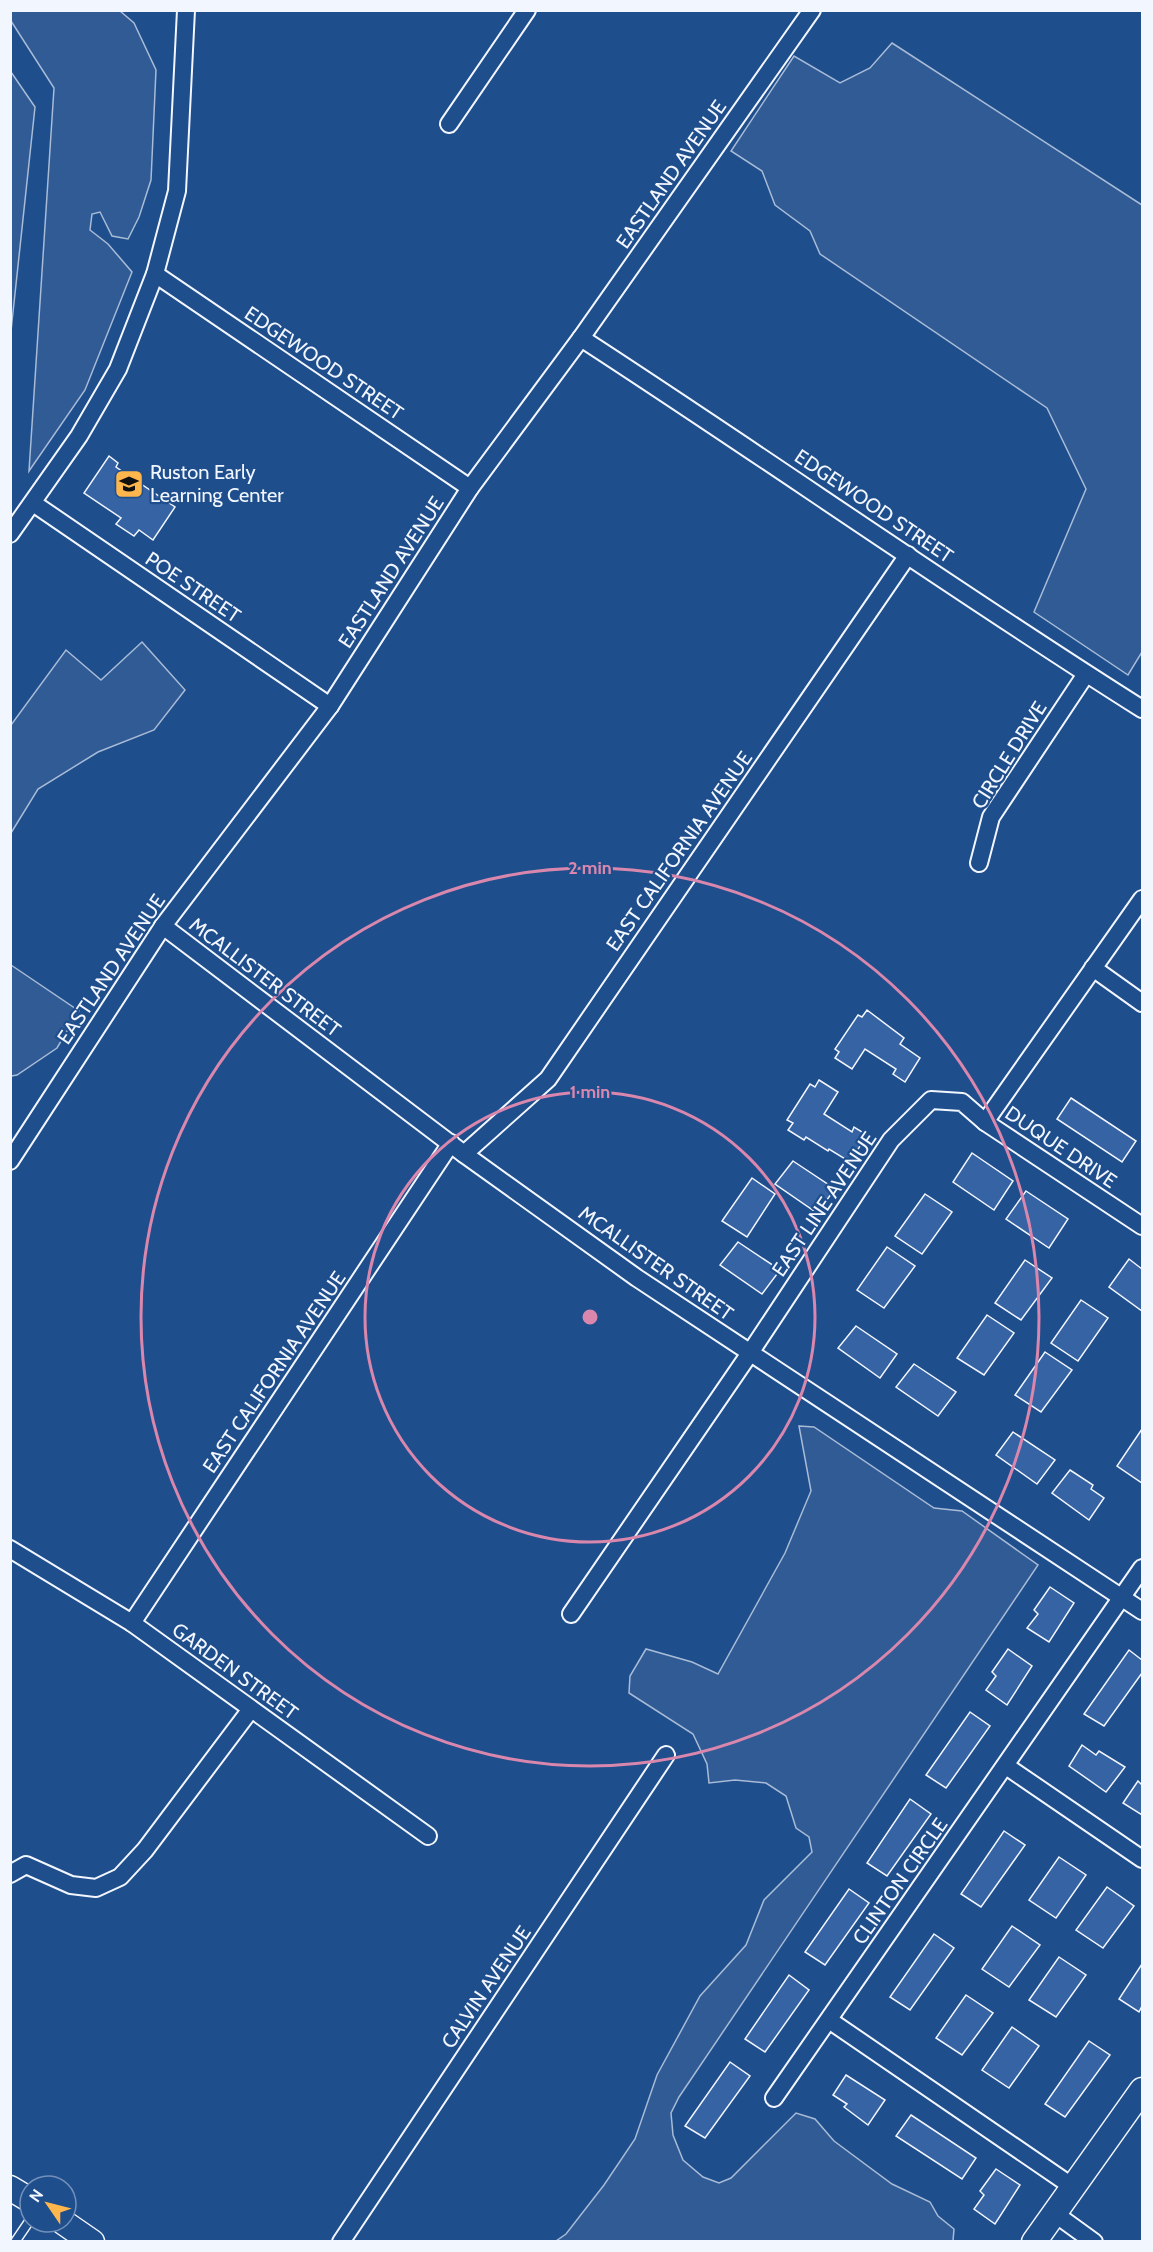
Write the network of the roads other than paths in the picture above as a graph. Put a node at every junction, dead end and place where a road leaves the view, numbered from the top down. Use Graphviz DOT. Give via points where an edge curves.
graph roads {
  1 [pos="186,10"];
  2 [pos="527,10"];
  3 [pos="805,13"];
  4 [pos="449,124"];
  5 [pos="155,274"];
  6 [pos="581,338"];
  7 [pos="470,488"];
  8 [pos="33,503"];
  9 [pos="10,534"];
  10 [pos="908,555"];
  11 [pos="1086,674"];
  12 [pos="330,706"];
  13 [pos="1143,710"];
  14 [pos="979,863"];
  15 [pos="1143,899"];
  16 [pos="163,926"];
  17 [pos="1093,968"];
  18 [pos="1143,1003"];
  19 [pos="986,1122"];
  20 [pos="458,1148"];
  21 [pos="10,1161"];
  22 [pos="1143,1226"];
  23 [pos="750,1353"];
  24 [pos="10,1549"];
  25 [pos="1143,1568"];
  26 [pos="1122,1599"];
  27 [pos="1143,1611"];
  28 [pos="572,1614"];
  29 [pos="132,1623"];
  30 [pos="251,1708"];
  31 [pos="666,1755"];
  32 [pos="1006,1766"];
  33 [pos="428,1836"];
  34 [pos="1143,1859"];
  35 [pos="10,1874"];
  36 [pos="829,2020"];
  37 [pos="1143,2090"];
  38 [pos="774,2098"];
  39 [pos="1073,2187"];
  40 [pos="1054,2213"];
  41 [pos="78,2232"];
  42 [pos="92,2241"];
  43 [pos="341,2241"];
  44 [pos="1034,2241"];
  45 [pos="1094,2241"];
  1 -- 5 [label="street" via="177,191"];
  2 -- 4 [label="street"];
  3 -- 6 [label="street, EASTLAND AVENUE"];
  5 -- 7 [label="street, EDGEWOOD STREET"];
  5 -- 8 [label="street" via="118,369"];
  6 -- 7 [label="street, EASTLAND AVENUE"];
  6 -- 10 [label="street, EDGEWOOD STREET"];
  7 -- 12 [label="street, EASTLAND AVENUE"];
  8 -- 9 [label="street"];
  8 -- 12 [label="street, POE STREET"];
  10 -- 11 [label="street, EDGEWOOD STREET"];
  10 -- 20 [label="street, EAST CALIFORNIA AVENUE" via="548,1079"];
  11 -- 13 [label="street, EDGEWOOD STREET"];
  11 -- 14 [label="street, CIRCLE DRIVE" via="991,818"];
  12 -- 16 [label="street, EASTLAND AVENUE"];
  15 -- 17 [label="street"];
  16 -- 20 [label="street, MCALLISTER STREET"];
  16 -- 21 [label="street, EASTLAND AVENUE"];
  17 -- 18 [label="street"];
  17 -- 19 [label="street"];
  19 -- 22 [label="street, DUQUE DRIVE"];
  19 -- 23 [label="street, EAST LINE AVENUE" via="962,1102 931,1100 891,1140"];
  20 -- 23 [label="street, MCALLISTER STREET" via="637,1278"];
  20 -- 29 [label="street, EAST CALIFORNIA AVENUE"];
  23 -- 26 [label="street, MCALLISTER STREET"];
  23 -- 28 [label="street, EAST LINE AVENUE"];
  24 -- 29 [label="street, GARDEN STREET"];
  25 -- 26 [label="street"];
  26 -- 27 [label="street, MCALLISTER STREET"];
  26 -- 32 [label="street, CLINTON CIRCLE"];
  29 -- 30 [label="street, GARDEN STREET"];
  30 -- 33 [label="street, GARDEN STREET"];
  30 -- 35 [label="street" via="146,1850 120,1876 96,1888 71,1885 26,1865"];
  31 -- 43 [label="street, CALVIN AVENUE"];
  32 -- 34 [label="street"];
  32 -- 36 [label="street, CLINTON CIRCLE"];
  36 -- 38 [label="street, CLINTON CIRCLE"];
  36 -- 39 [label="street"];
  37 -- 39 [label="main road"];
  39 -- 40 [label="main road"];
  40 -- 44 [label="main road"];
  40 -- 45 [label="street"];
  41 -- 42 [label="main road"];
}
